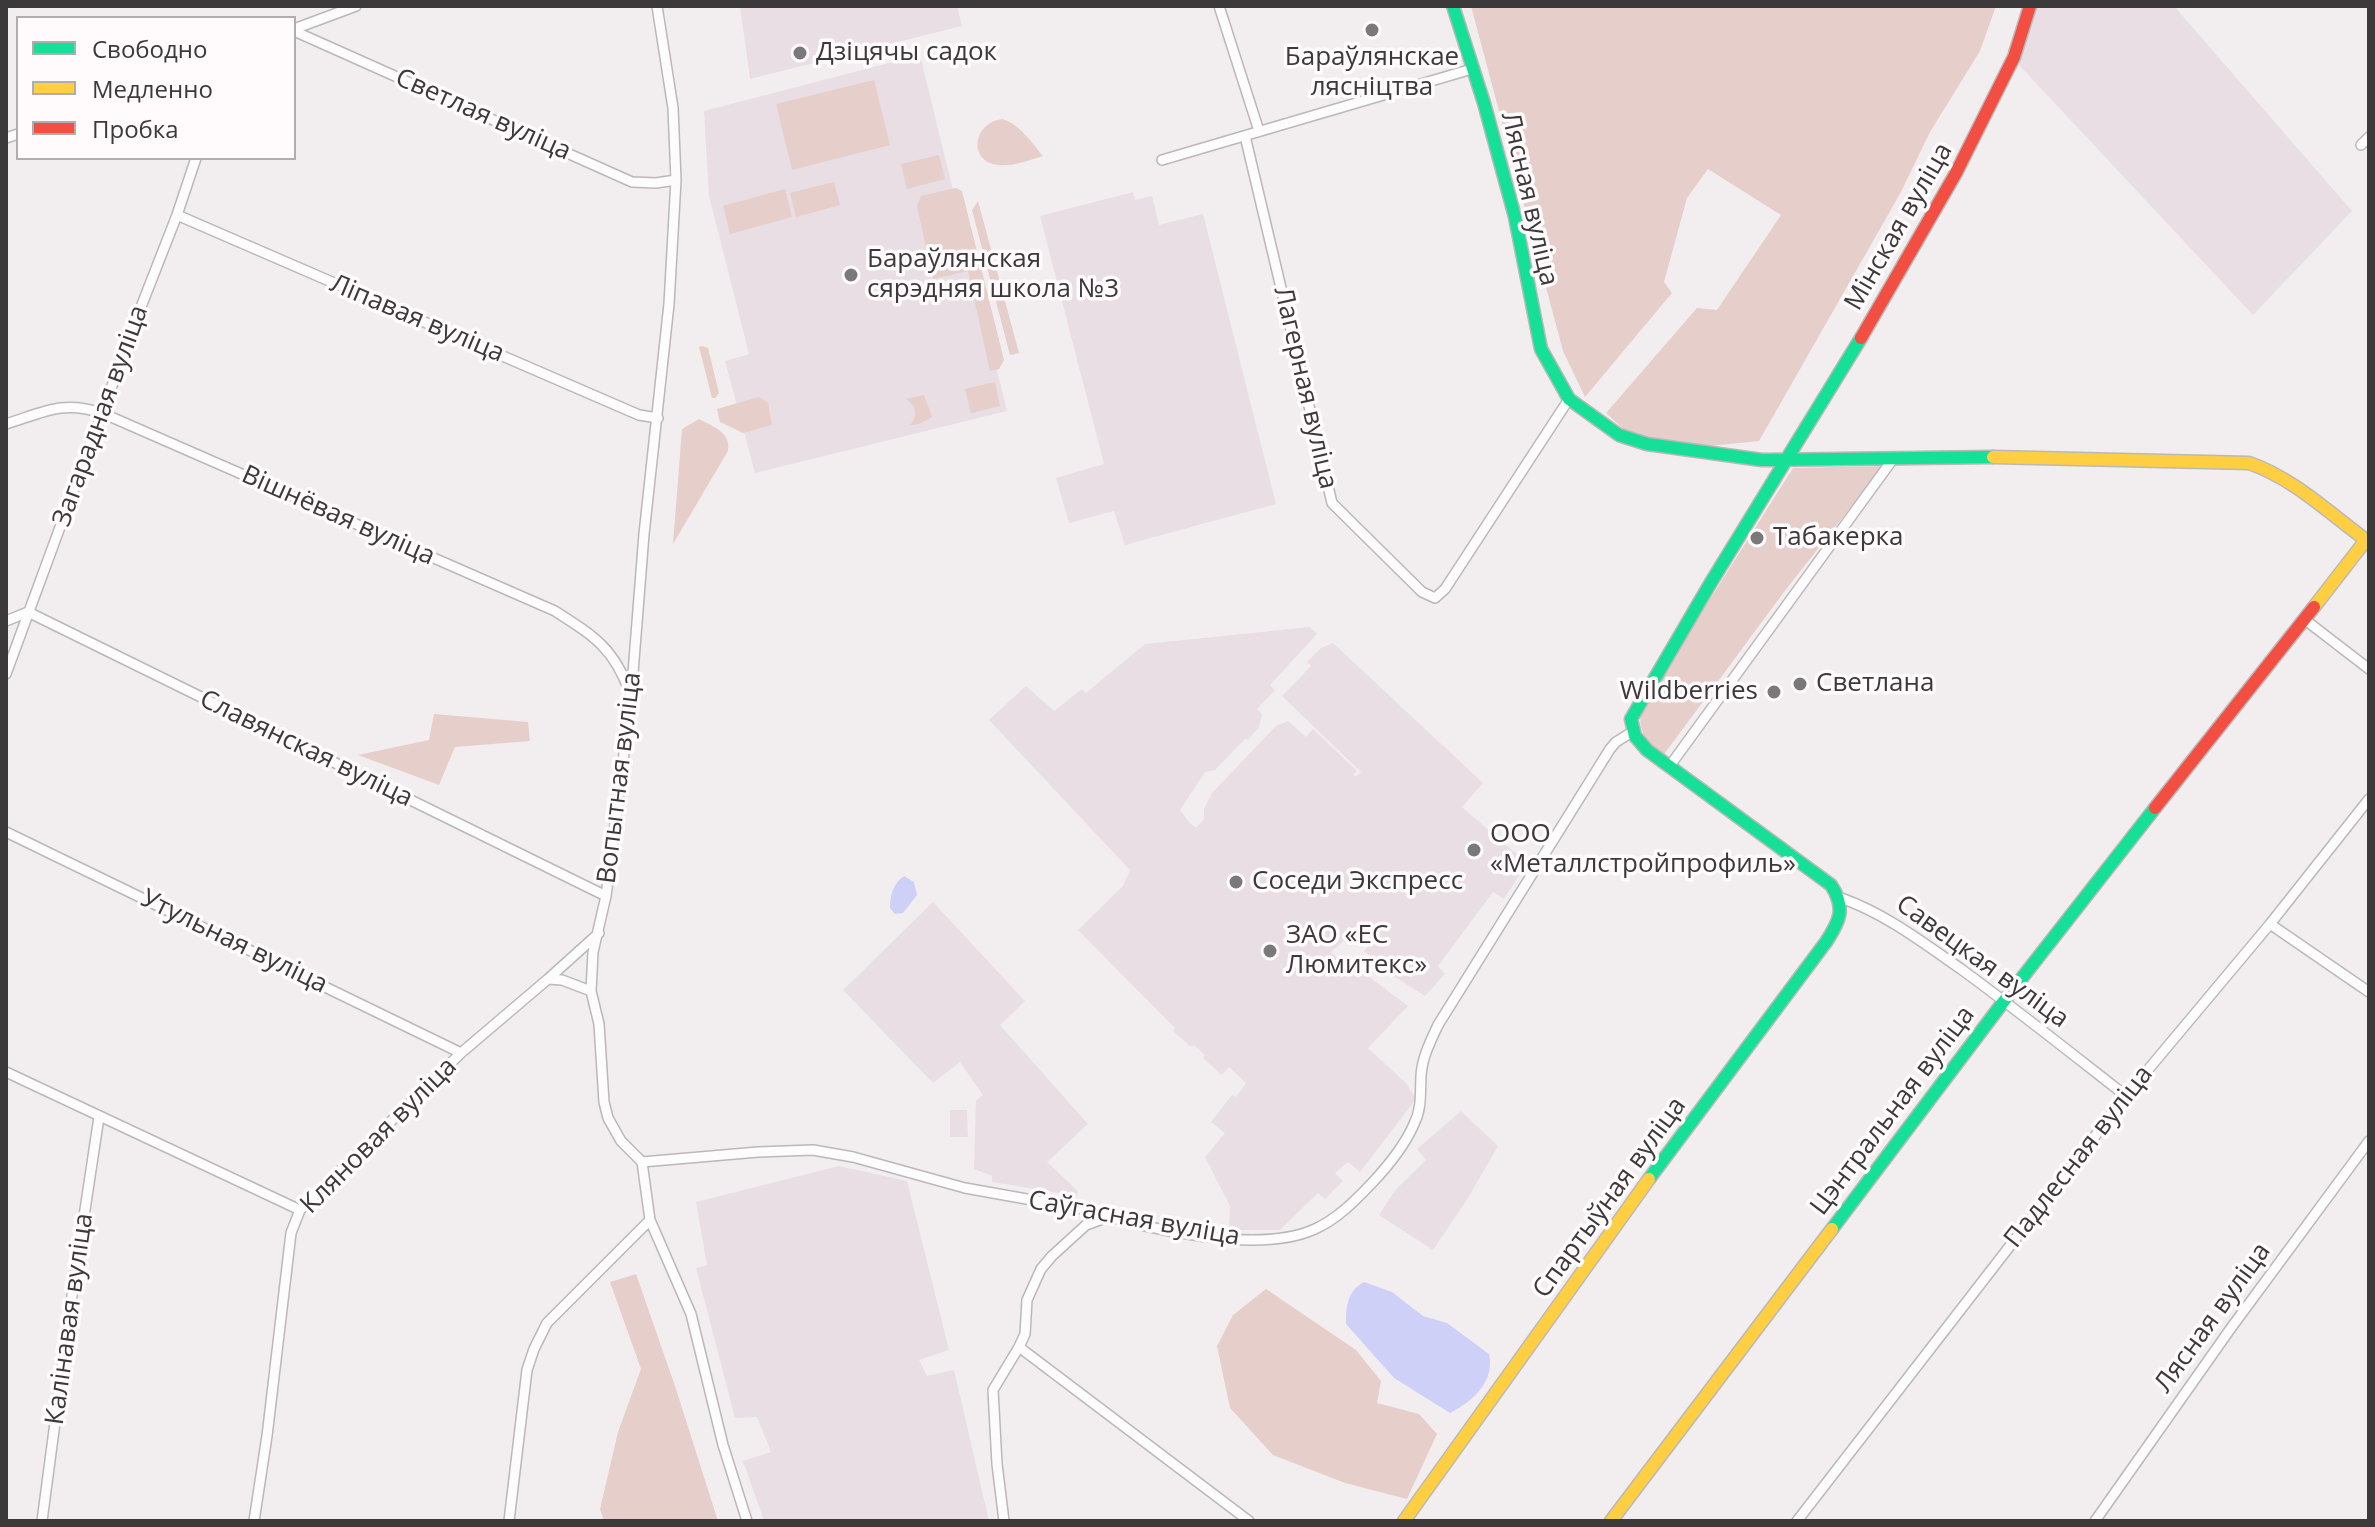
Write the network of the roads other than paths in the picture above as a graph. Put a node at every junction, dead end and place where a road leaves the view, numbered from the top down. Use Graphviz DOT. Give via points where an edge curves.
graph roads {
  1 [pos="356,6"];
  2 [pos="657,6"];
  3 [pos="1219,6"];
  4 [pos="1453,6"];
  5 [pos="2030,6"];
  6 [pos="296,29"];
  7 [pos="296,31"];
  8 [pos="1472,69"];
  9 [pos="1259,131"];
  10 [pos="1245,136"];
  11 [pos="195,160"];
  12 [pos="1162,160"];
  13 [pos="676,180"];
  14 [pos="177,215"];
  15 [pos="1569,399"];
  16 [pos="102,413"];
  17 [pos="658,418"];
  18 [pos="6,424"];
  19 [pos="1893,459"];
  20 [pos="1787,460"];
  21 [pos="28,612"];
  22 [pos="2304,619"];
  23 [pos="6,621"];
  24 [pos="2369,669"];
  25 [pos="6,674"];
  26 [pos="631,698"];
  27 [pos="1632,725"];
  28 [pos="1669,767"];
  29 [pos="2369,799"];
  30 [pos="6,832"];
  31 [pos="606,896"];
  32 [pos="1841,898"];
  33 [pos="2270,924"];
  34 [pos="599,933"];
  35 [pos="548,979"];
  36 [pos="591,991"];
  37 [pos="2369,992"];
  38 [pos="2004,1001"];
  39 [pos="461,1053"];
  40 [pos="6,1072"];
  41 [pos="2126,1096"];
  42 [pos="99,1117"];
  43 [pos="2369,1141"];
  44 [pos="642,1162"];
  45 [pos="300,1210"];
  46 [pos="1108,1217"];
  47 [pos="650,1220"];
  48 [pos="1019,1347"];
  49 [pos="42,1521"];
  50 [pos="254,1521"];
  51 [pos="509,1521"];
  52 [pos="747,1521"];
  53 [pos="1004,1521"];
  54 [pos="1249,1521"];
  55 [pos="1404,1521"];
  56 [pos="1611,1521"];
  57 [pos="1797,1521"];
  58 [pos="2095,1521"];
  1 -- 6 [label="street"];
  2 -- 13 [label="street, Вопытная вуліца" via="673,108"];
  3 -- 9 [label="street"];
  4 -- 8 [label="street, Лясная вуліца"];
  5 -- 20 [label="street, Мінская вуліца" via="2014,57 1986,116"];
  7 -- 13 [label="street, Светлая вуліца" via="632,182"];
  8 -- 9 [label="street"];
  8 -- 15 [label="street, Лясная вуліца" via="1515,217 1541,349"];
  9 -- 10 [label="street"];
  10 -- 12 [label="street"];
  10 -- 15 [label="street, Лагерная вуліца" via="1332,503 1422,592 1435,598 1445,589"];
  11 -- 14 [label="street, Загарадная вуліца"];
  13 -- 17 [label="street, Вопытная вуліца"];
  14 -- 16 [label="street, Загарадная вуліца"];
  14 -- 17 [label="street, Ліпавая вуліца" via="639,415"];
  15 -- 20 [label="street" via="1619,435 1647,444"];
  16 -- 18 [label="street, Вішнёвая вуліца" via="64,406"];
  16 -- 21 [label="street, Загарадная вуліца"];
  16 -- 26 [label="street, Вішнёвая вуліца" via="555,611 587,632 617,662"];
  17 -- 26 [label="street, Вопытная вуліца"];
  19 -- 20 [label="street"];
  19 -- 22 [label="street, Цэнтральная вуліца" via="2022,457 2261,467 2366,540"];
  19 -- 28 [label="street"];
  20 -- 27 [label="street, Мінская вуліца"];
  21 -- 23 [label="street"];
  21 -- 25 [label="street, Загарадная вуліца"];
  21 -- 31 [label="street, Славянская вуліца"];
  22 -- 24 [label="street"];
  22 -- 38 [label="street, Цэнтральная вуліца"];
  26 -- 31 [label="street, Вопытная вуліца"];
  27 -- 28 [label="street, Савецкая вуліца" via="1637,741"];
  27 -- 46 [label="street, Саўгасная вуліца" via="1610,749 1438,1025 1423,1060 1420,1108 1408,1138 1345,1209 1316,1229 1263,1240 1186,1233"];
  28 -- 32 [label="street, Савецкая вуліца" via="1831,885"];
  29 -- 33 [label="street, Падлесная вуліца"];
  30 -- 39 [label="street, Утульная вуліца"];
  31 -- 34 [label="street, Вопытная вуліца"];
  32 -- 38 [label="street, Савецкая вуліца" via="1901,926"];
  32 -- 55 [label="street, Спартыўная вуліца" via="1838,923 1812,961 1616,1223"];
  33 -- 37 [label="street"];
  33 -- 41 [label="street, Падлесная вуліца"];
  34 -- 35 [label="street, Кляновая вуліца"];
  34 -- 36 [label="street, Вопытная вуліца"];
  35 -- 36 [label="street"];
  35 -- 39 [label="street, Кляновая вуліца"];
  36 -- 44 [label="street, Вопытная вуліца" via="608,1118"];
  38 -- 41 [label="street, Савецкая вуліца"];
  38 -- 56 [label="street, Цэнтральная вуліца"];
  39 -- 45 [label="street, Кляновая вуліца"];
  40 -- 42 [label="street"];
  41 -- 57 [label="street, Падлесная вуліца"];
  42 -- 45 [label="street"];
  42 -- 49 [label="street, Калінавая вуліца"];
  43 -- 58 [label="street, Лясная вуліца"];
  44 -- 46 [label="street, Саўгасная вуліца" via="813,1150"];
  44 -- 47 [label="street"];
  45 -- 50 [label="street, Кляновая вуліца" via="291,1233"];
  46 -- 48 [label="street" via="1086,1225 1041,1269 1027,1300"];
  47 -- 51 [label="street" via="547,1323 534,1349"];
  47 -- 52 [label="street" via="691,1314"];
  48 -- 53 [label="street" via="993,1390"];
  48 -- 54 [label="street"];
}
